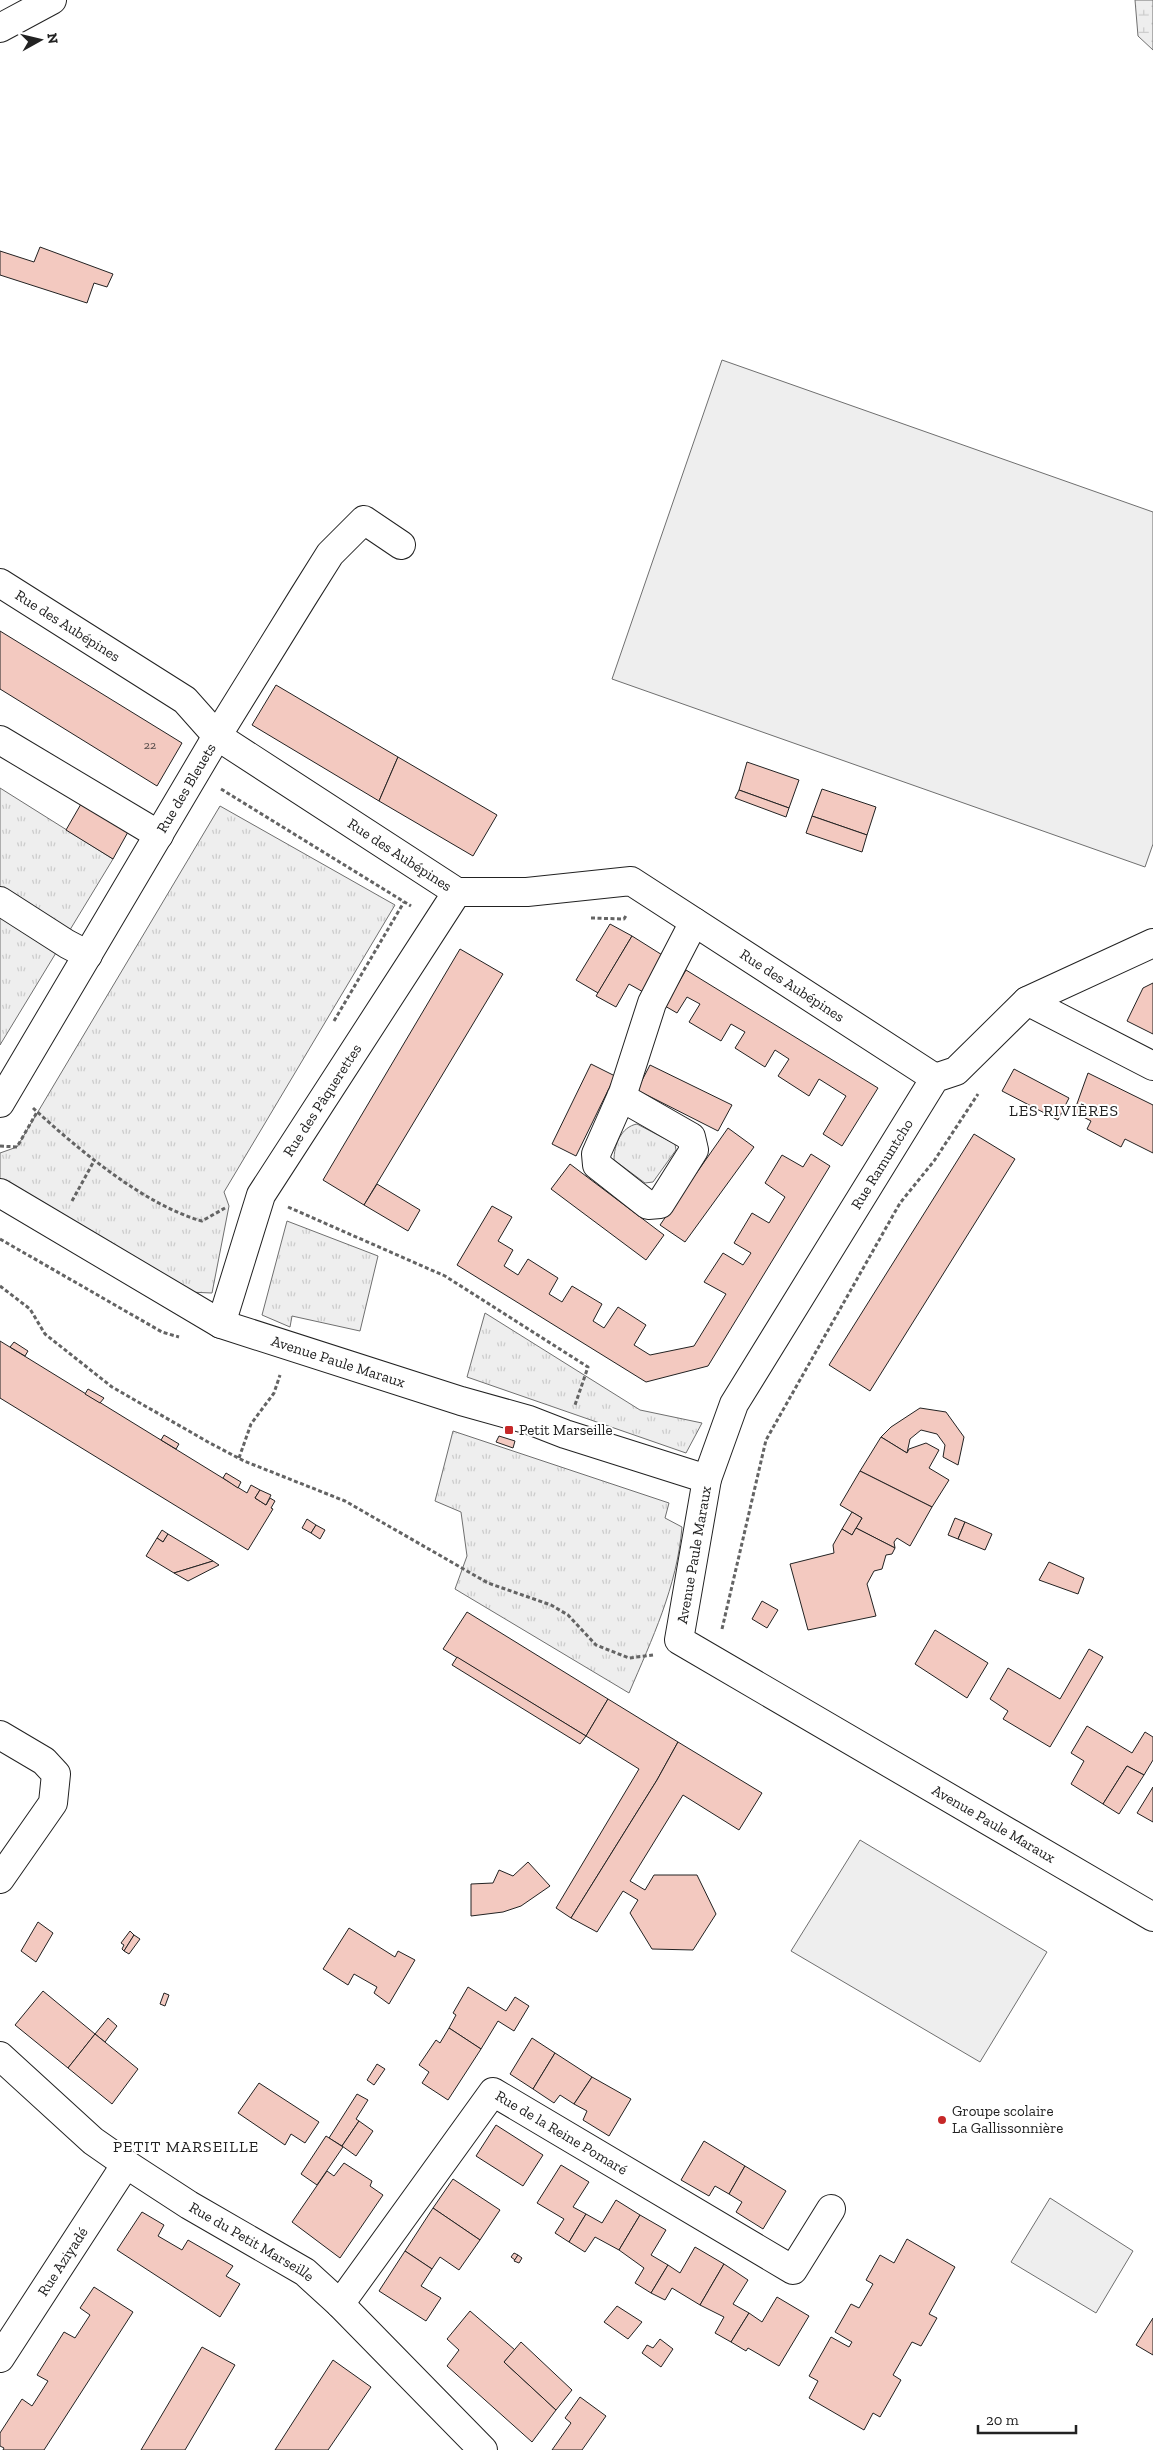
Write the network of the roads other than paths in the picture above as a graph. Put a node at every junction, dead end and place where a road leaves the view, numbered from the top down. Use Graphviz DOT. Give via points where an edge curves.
graph roads {
  1 [pos="52,0"];
  2 [pos="0,28"];
  3 [pos="401,545"];
  4 [pos="0,583"];
  5 [pos="217,736"];
  6 [pos="0,740"];
  7 [pos="159,835"];
  8 [pos="457,892"];
  9 [pos="0,901"];
  10 [pos="694,922"];
  11 [pos="1153,943"];
  12 [pos="88,955"];
  13 [pos="1027,1000"];
  14 [pos="1153,1066"];
  15 [pos="935,1078"];
  16 [pos="5,1096"];
  17 [pos="621,1097"];
  18 [pos="0,1193"];
  19 [pos="221,1324"];
  20 [pos="708,1479"];
  21 [pos="0,1735"];
  22 [pos="0,1879"];
  23 [pos="1153,1917"];
  24 [pos="0,2056"];
  25 [pos="126,2164"];
  26 [pos="831,2209"];
  27 [pos="340,2304"];
  28 [pos="0,2358"];
  29 [pos="483,2450"];
  1 -- 2 [label="street"];
  3 -- 5 [label="street, Rue des Bleuets" via="364,520 330,554"];
  4 -- 5 [label="street, Rue des Aubépines" via="185,700"];
  5 -- 7 [label="street, Rue des Bleuets"];
  5 -- 8 [label="street, Rue des Aubépines"];
  6 -- 7 [label="street"];
  7 -- 12 [label="street, Rue des Bleuets"];
  8 -- 10 [label="street, Rue des Aubépines" via="527,892 630,881"];
  8 -- 19 [label="street, Rue des Pâquerettes" via="261,1195"];
  9 -- 12 [label="street"];
  10 -- 15 [label="street, Rue des Aubépines"];
  10 -- 17 [label="street" via="652,1003"];
  11 -- 13 [label="street"];
  12 -- 16 [label="street, Rue des Bleuets"];
  13 -- 14 [label="street"];
  13 -- 15 [label="street" via="956,1071"];
  15 -- 20 [label="street, Rue Ramuntcho" via="734,1404"];
  18 -- 19 [label="street, Avenue Paule Maraux"];
  19 -- 20 [label="street, Avenue Paule Maraux"];
  20 -- 23 [label="street, Avenue Paule Maraux" via="679,1640"];
  21 -- 22 [label="street" via="44,1761 56,1774 53,1804"];
  24 -- 25 [label="street, Rue du Petit Marseille" via="93,2141"];
  25 -- 27 [label="street, Rue du Petit Marseille" via="189,2205 305,2272"];
  25 -- 28 [label="street, Rue Aziyadé"];
  26 -- 27 [label="street, Rue de la Reine Pomaré" via="793,2270 493,2092"];
  27 -- 29 [label="street, Rue du Petit Marseille"];
}
